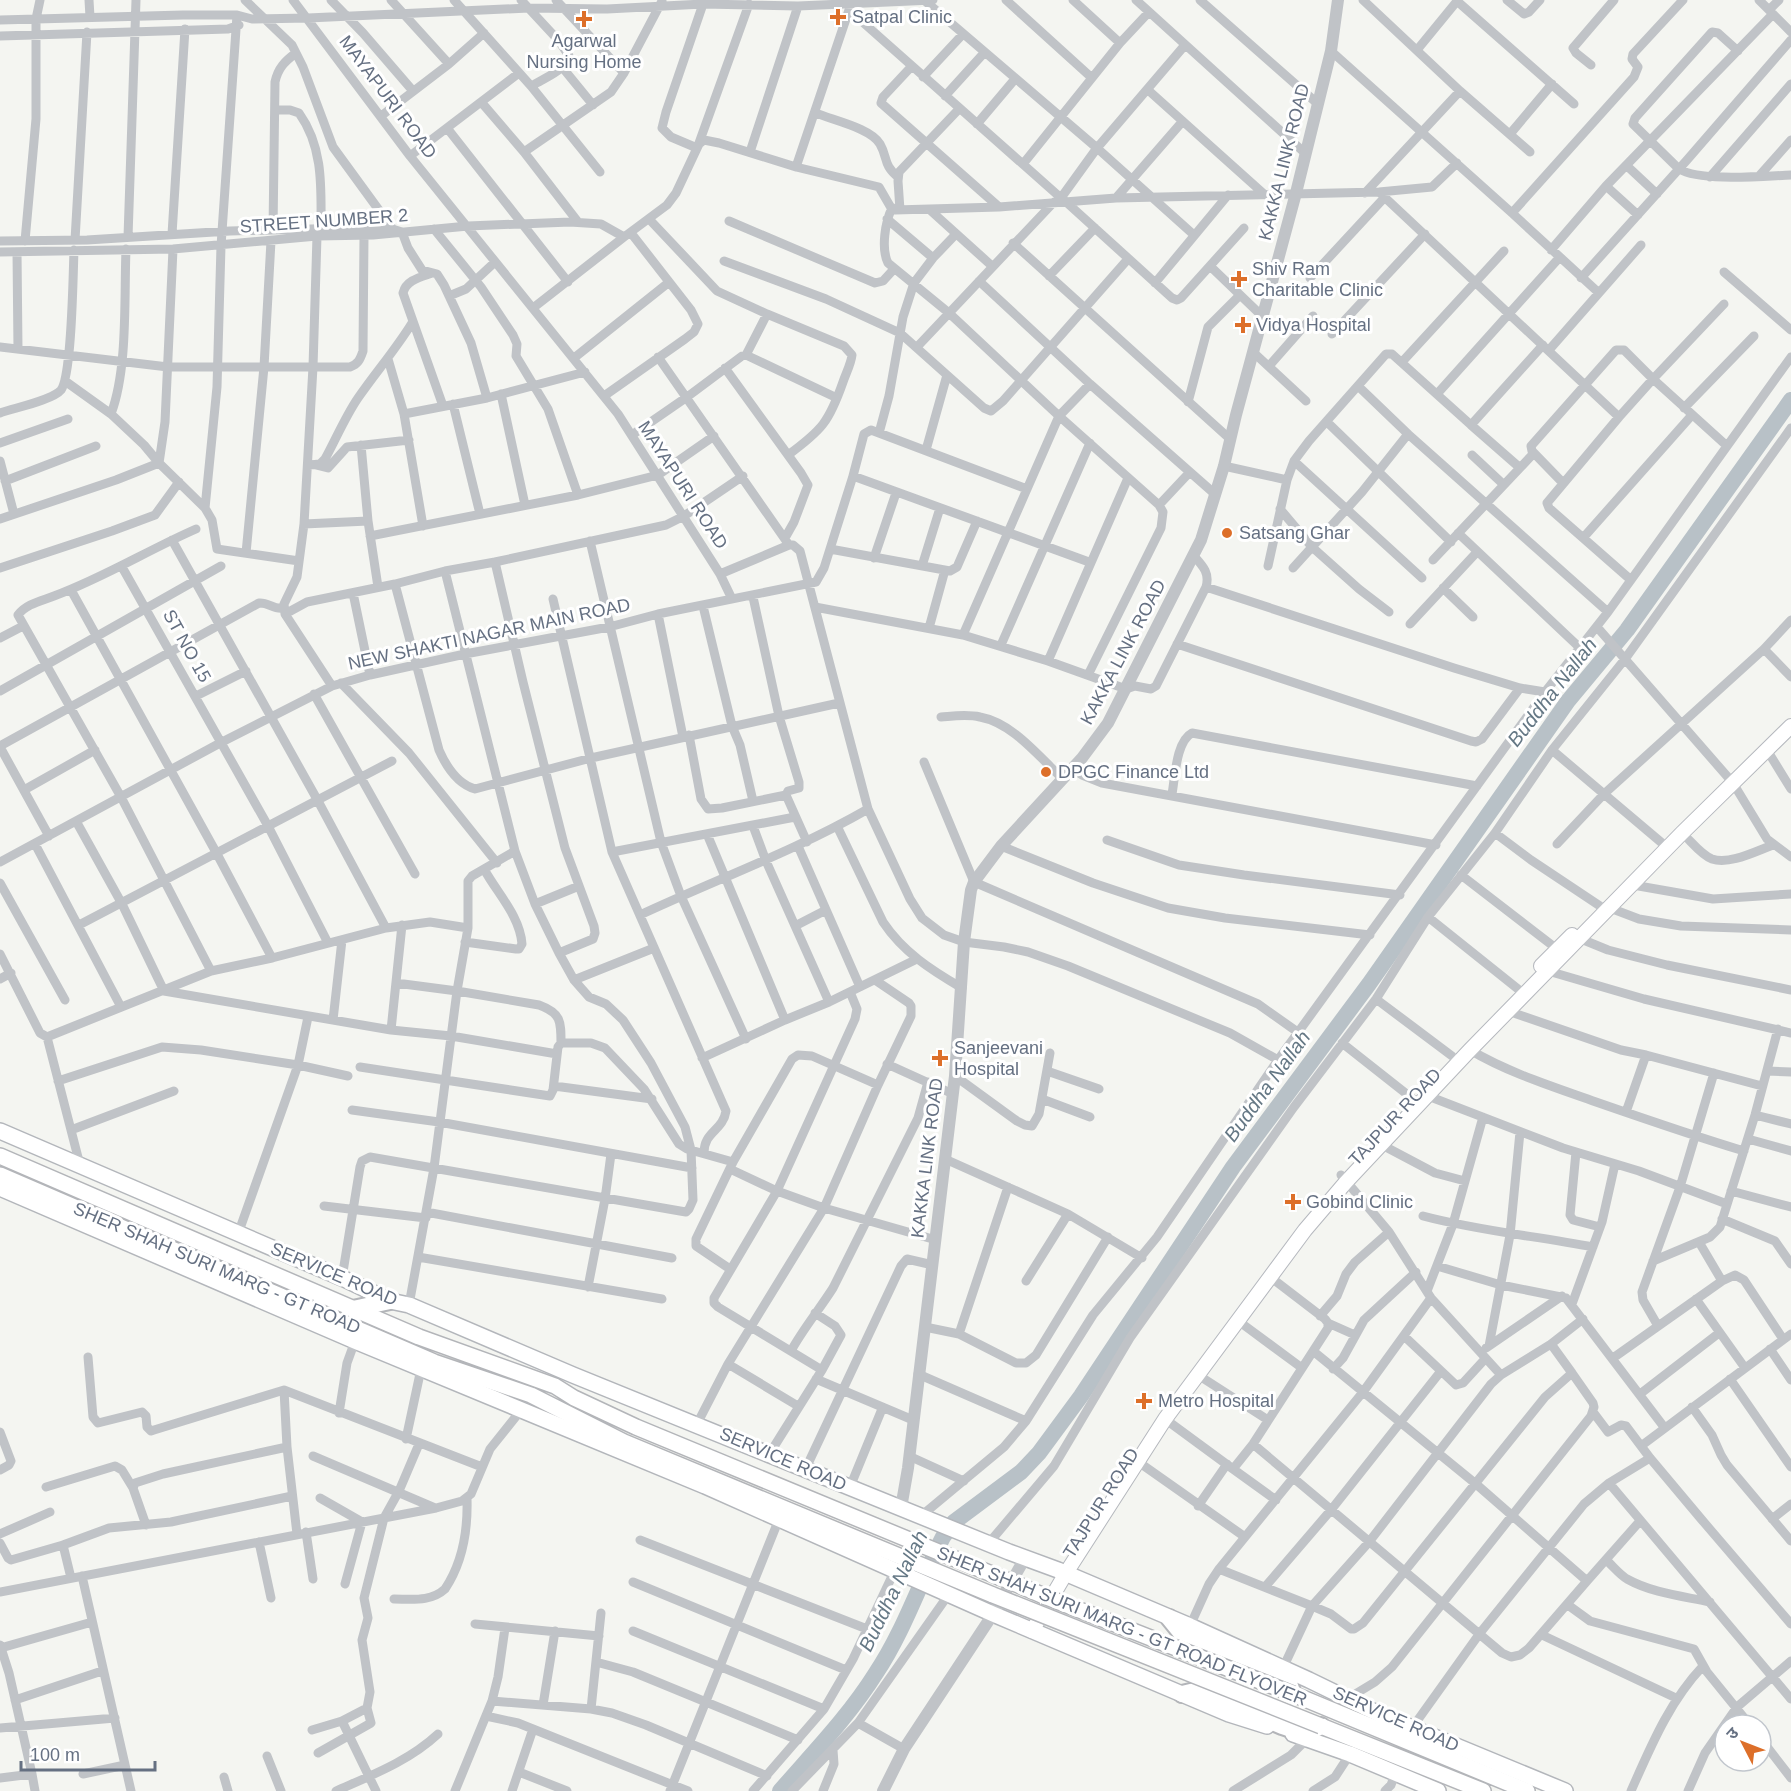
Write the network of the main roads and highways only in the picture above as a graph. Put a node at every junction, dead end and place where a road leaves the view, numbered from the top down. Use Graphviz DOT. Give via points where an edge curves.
graph roads {
  1 [pos="1791,714"];
  2 [pos="1791,726"];
  3 [pos="1730,780"];
  4 [pos="1605,907"];
  5 [pos="0,1131"];
  6 [pos="0,1156"];
  7 [pos="0,1175"];
  8 [pos="1343,1178"];
  9 [pos="0,1188"];
  10 [pos="390,1301"];
  11 [pos="353,1309"];
  12 [pos="428,1366"];
  13 [pos="1062,1572"];
  14 [pos="1169,1618"];
  15 [pos="1032,1631"];
  16 [pos="1182,1694"];
  17 [pos="1293,1694"];
  18 [pos="1321,1726"];
  19 [pos="1437,1791"];
  20 [pos="1483,1791"];
  21 [pos="1527,1791"];
  22 [pos="1565,1791"];
  1 -- 3 [label="main road, TAJPUR ROAD"];
  2 -- 3 [label="main road, TAJPUR ROAD"];
  3 -- 4 [label="main road, TAJPUR ROAD" via="1662,843"];
  3 -- 4 [label="main road, TAJPUR ROAD" via="1633,885"];
  4 -- 8 [label="main road, TAJPUR ROAD" via="1557,949 1452,1056"];
  4 -- 8 [label="main road, TAJPUR ROAD" via="1581,939 1382,1145"];
  5 -- 10 [label="main road, SERVICE ROAD"];
  6 -- 11 [label="main road, SHER SHAH SURI MARG - GT ROAD"];
  7 -- 12 [label="main road, SHER SHAH SURI MARG - GT ROAD"];
  8 -- 13 [label="main road, TAJPUR ROAD" via="1165,1419"];
  8 -- 13 [label="main road, TAJPUR ROAD" via="1279,1248 1158,1414"];
  9 -- 12 [label="main road" via="355,1341"];
  10 -- 11 [label="highway"];
  10 -- 13 [label="main road, SERVICE ROAD" via="409,1305"];
  11 -- 17 [label="main road, SHER SHAH SURI MARG - GT ROAD FLYOVER, bridge" via="555,1386 636,1427 953,1560"];
  12 -- 15 [label="main road"];
  12 -- 18 [label="main road, SHER SHAH SURI MARG - GT ROAD FLYOVER, bridge" via="531,1395 624,1442"];
  13 -- 14 [label="main road, SERVICE ROAD"];
  13 -- 15 [label="main road"];
  14 -- 17 [label="highway" via="1182,1634 1280,1677"];
  14 -- 22 [label="main road, SERVICE ROAD" via="1412,1728"];
  15 -- 16 [label="main road"];
  16 -- 18 [label="highway" via="1199,1690 1306,1734"];
  16 -- 19 [label="main road" via="1350,1754"];
  17 -- 21 [label="main road, SHER SHAH SURI MARG - GT ROAD FLYOVER"];
  18 -- 20 [label="main road, SHER SHAH SURI MARG - GT ROAD FLYOVER"];
}
